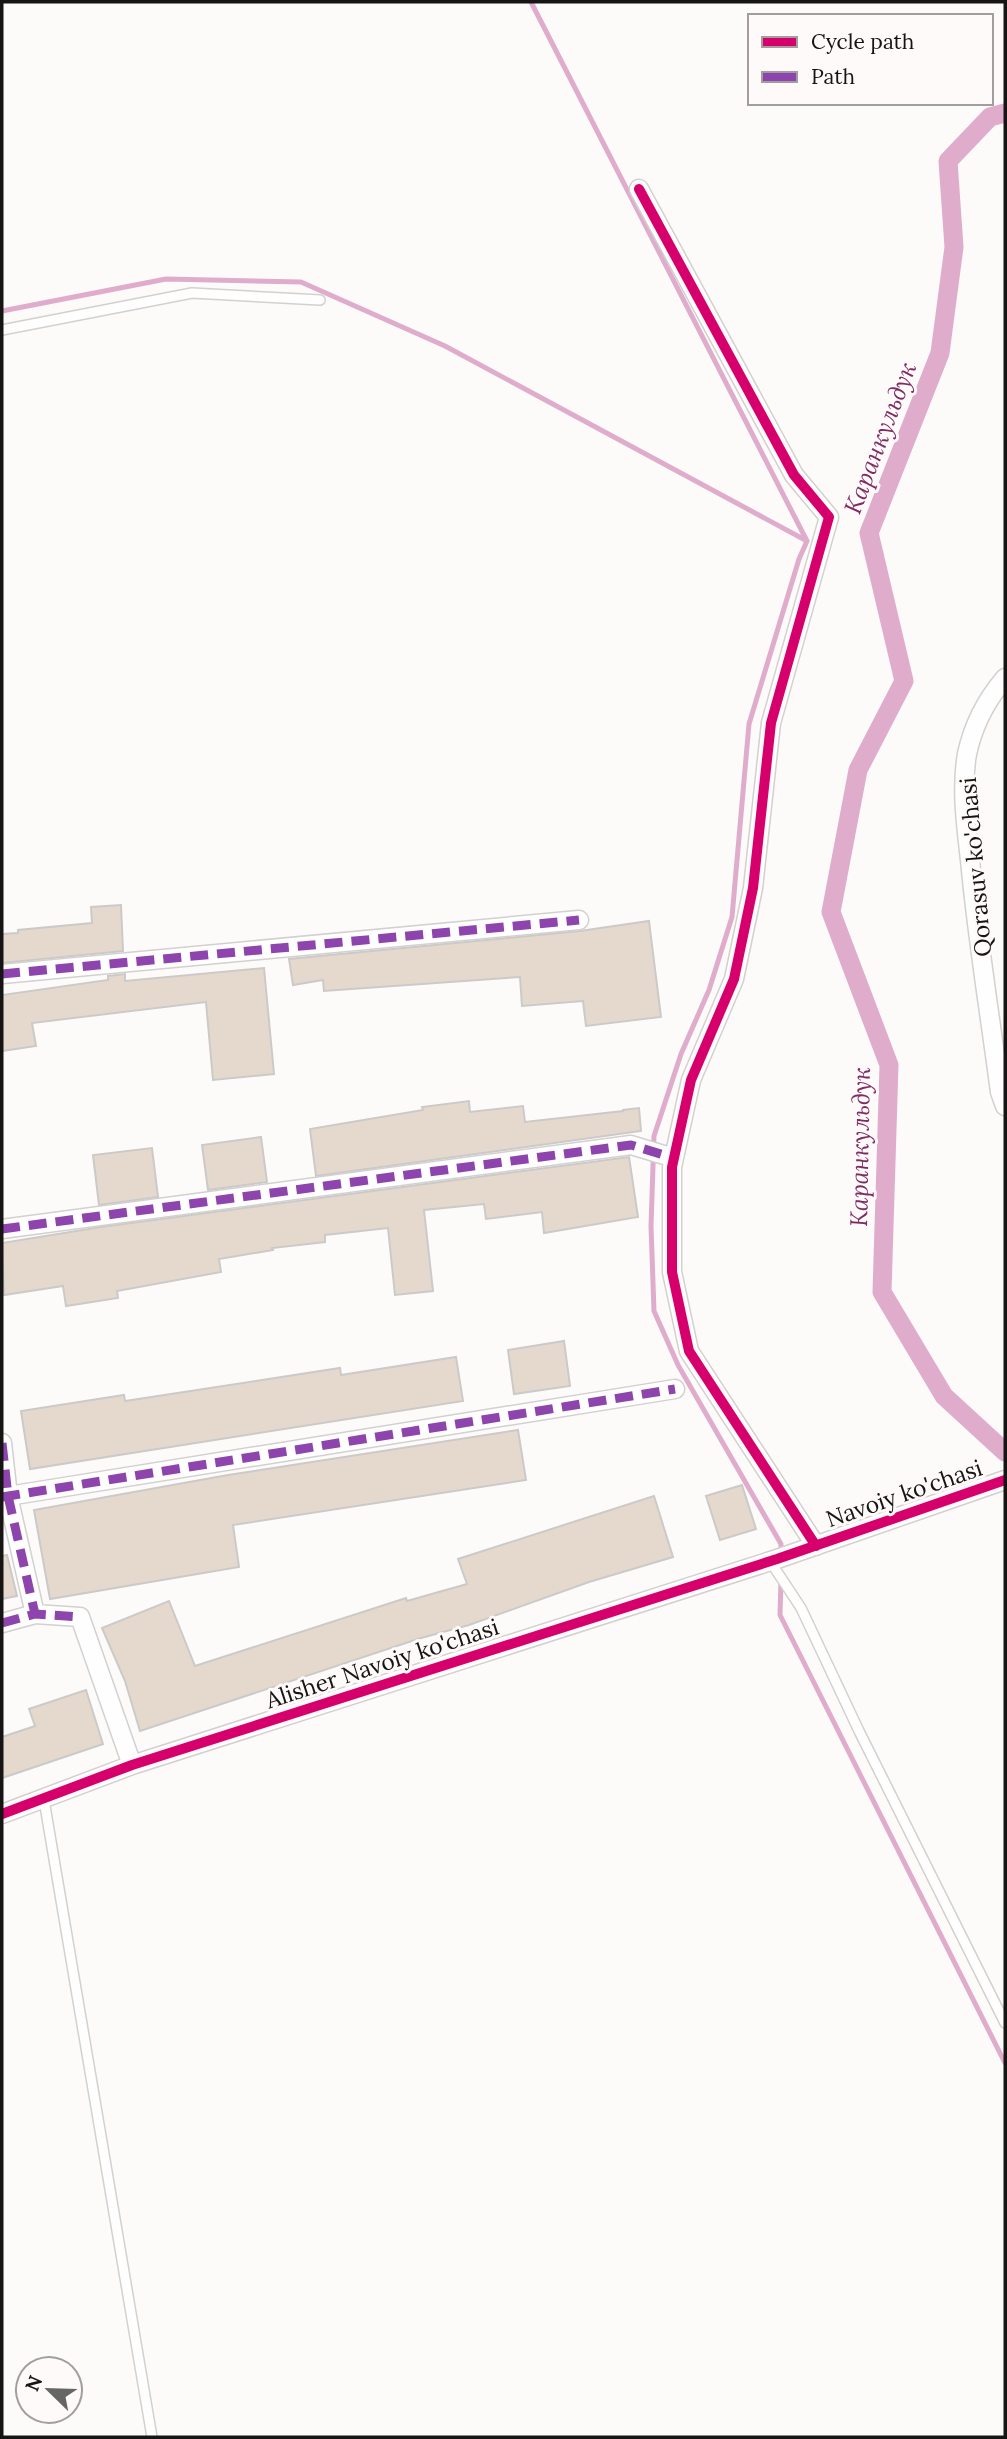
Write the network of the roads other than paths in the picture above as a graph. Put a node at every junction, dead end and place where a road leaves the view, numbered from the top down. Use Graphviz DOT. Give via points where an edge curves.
graph roads {
  1 [pos="639,189"];
  2 [pos="320,300"];
  3 [pos="2,330"];
  4 [pos="1005,678"];
  5 [pos="579,920"];
  6 [pos="2,974"];
  7 [pos="1005,1106"];
  8 [pos="674,1158"];
  9 [pos="2,1229"];
  10 [pos="675,1389"];
  11 [pos="2,1443"];
  12 [pos="997,1483"];
  13 [pos="5,1496"];
  14 [pos="816,1546"];
  15 [pos="774,1560"];
  16 [pos="35,1614"];
  17 [pos="2,1623"];
  18 [pos="132,1765"];
  19 [pos="44,1800"];
  20 [pos="2,1814"];
  21 [pos="1005,2023"];
  22 [pos="152,2437"];
  1 -- 8 [label="street" via="794,475 829,517 771,723 752,888 734,979 691,1080"];
  2 -- 3 [label="lane" via="192,293"];
  4 -- 7 [label="street, Qorasuv ko'chasi" via="980,717 968,752 963,791"];
  5 -- 6 [label="street"];
  8 -- 9 [label="street" via="631,1145"];
  8 -- 14 [label="street" via="672,1272 689,1351"];
  10 -- 13 [label="street"];
  11 -- 13 [label="street"];
  12 -- 14 [label="street, Navoiy ko'chasi"];
  13 -- 16 [label="street"];
  14 -- 15 [label="street, Navoiy ko'chasi"];
  15 -- 18 [label="street, Alisher Navoiy ko'chasi"];
  15 -- 21 [label="lane"];
  16 -- 17 [label="street"];
  16 -- 18 [label="street" via="80,1618"];
  18 -- 19 [label="street, Alisher Navoiy ko'chasi"];
  19 -- 20 [label="street, Alisher Navoiy ko'chasi"];
  19 -- 22 [label="lane"];
}
